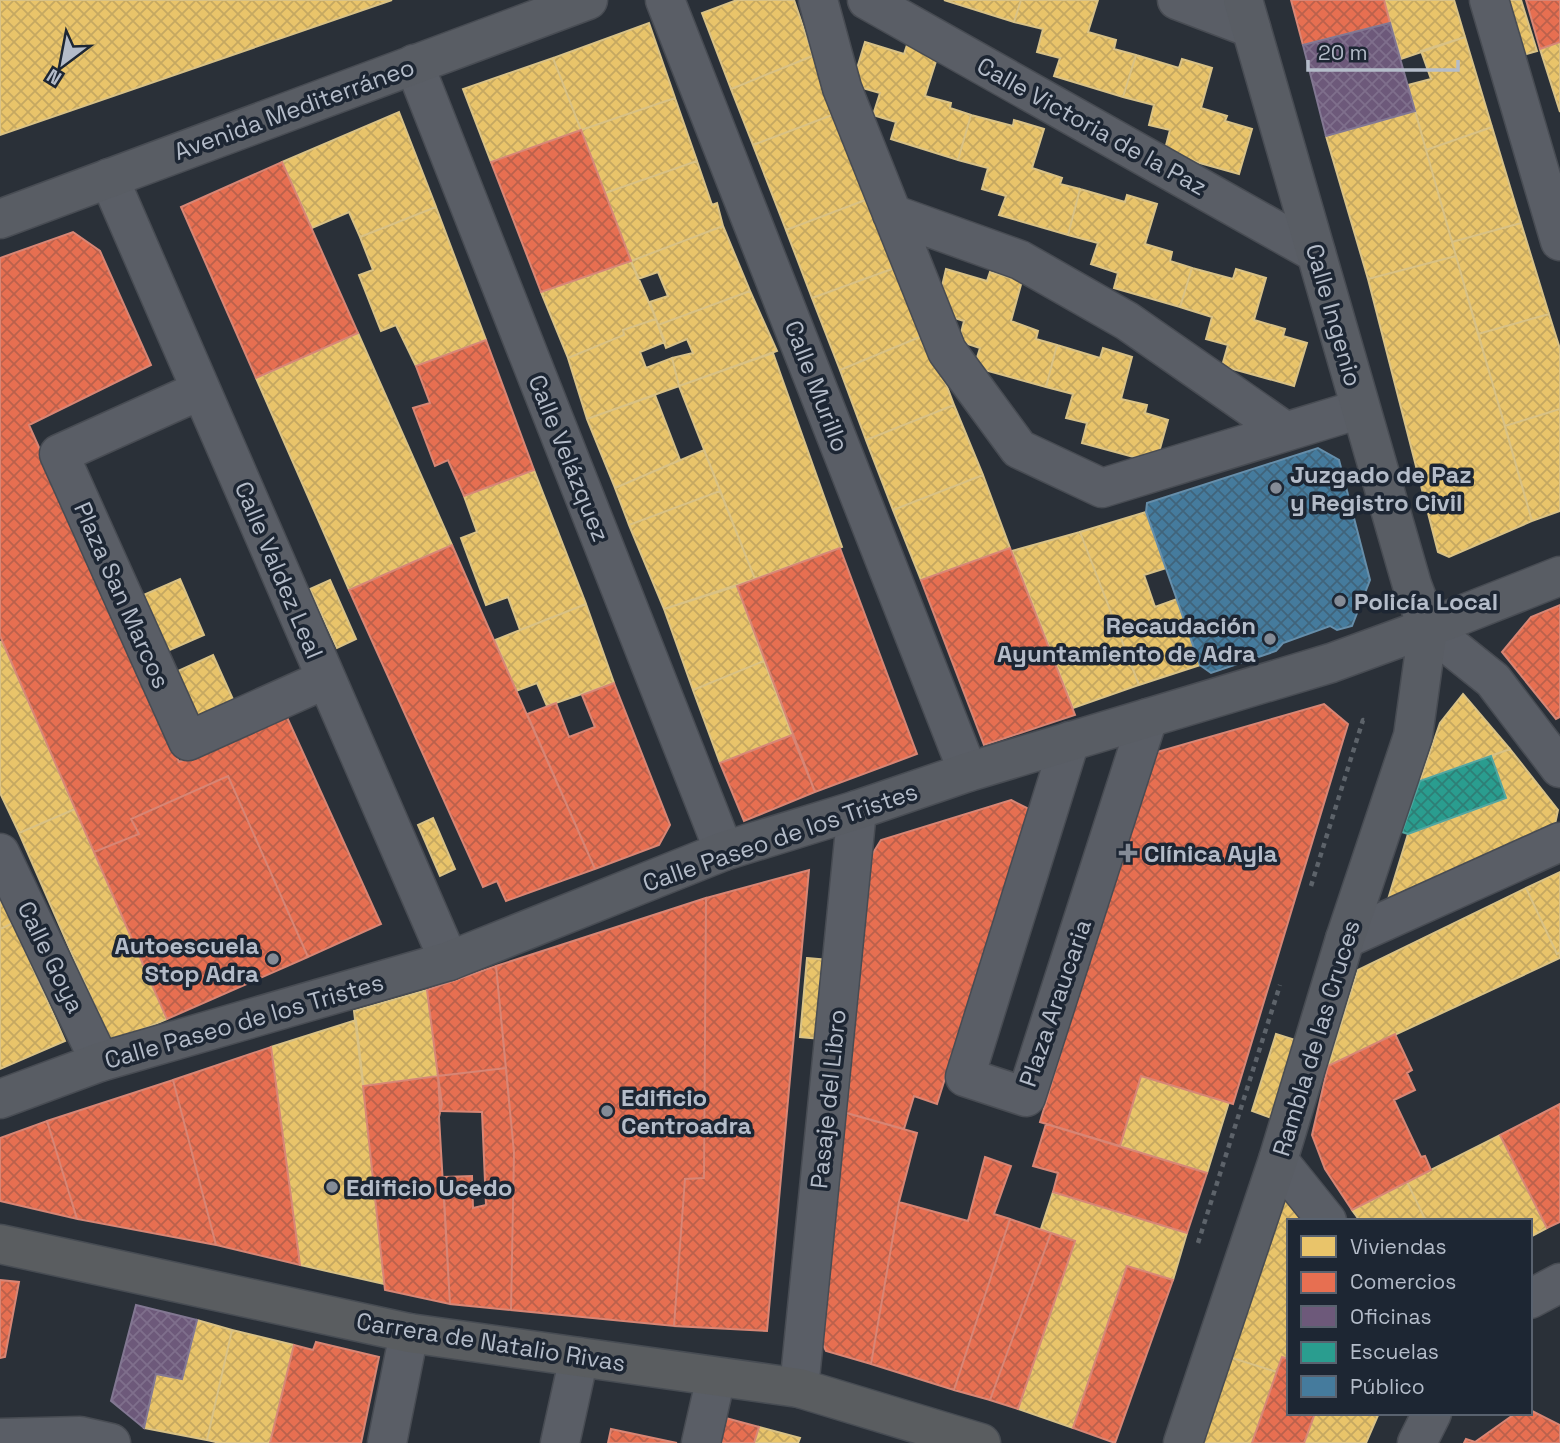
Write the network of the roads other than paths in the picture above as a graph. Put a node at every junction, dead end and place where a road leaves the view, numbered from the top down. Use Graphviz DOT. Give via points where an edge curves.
graph roads {
  1 [pos="588,0"];
  2 [pos="665,0"];
  3 [pos="818,0"];
  4 [pos="867,0"];
  5 [pos="1177,0"];
  6 [pos="1489,0"];
  7 [pos="1247,14"];
  8 [pos="414,65"];
  9 [pos="109,178"];
  10 [pos="892,214"];
  11 [pos="0,219"];
  12 [pos="1560,241"];
  13 [pos="1317,253"];
  14 [pos="201,390"];
  15 [pos="1360,409"];
  16 [pos="1285,431"];
  17 [pos="1560,576"];
  18 [pos="1428,628"];
  19 [pos="326,679"];
  20 [pos="1148,718"];
  21 [pos="1070,741"];
  22 [pos="1560,768"];
  23 [pos="968,772"];
  24 [pos="857,810"];
  25 [pos="1560,842"];
  26 [pos="723,851"];
  27 [pos="0,853"];
  28 [pos="1345,939"];
  29 [pos="449,961"];
  30 [pos="100,1062"];
  31 [pos="0,1099"];
  32 [pos="1278,1160"];
  33 [pos="1325,1219"];
  34 [pos="0,1244"];
  35 [pos="1560,1283"];
  36 [pos="1532,1298"];
  37 [pos="409,1333"];
  38 [pos="579,1357"];
  39 [pos="716,1377"];
  40 [pos="799,1388"];
  41 [pos="1431,1415"];
  42 [pos="934,1436"];
  43 [pos="0,1438"];
  44 [pos="90,1441"];
  45 [pos="387,1443"];
  46 [pos="560,1443"];
  47 [pos="701,1443"];
  48 [pos="981,1443"];
  49 [pos="1183,1443"];
  50 [pos="1417,1443"];
  1 -- 8 [label="street, Avenida Mediterráneo"];
  2 -- 23 [label="street, Calle Murillo"];
  3 -- 10 [label="street" via="842,88"];
  4 -- 13 [label="street, Calle Victoria de la Paz"];
  5 -- 7 [label="street"];
  6 -- 12 [label="street"];
  7 -- 13 [label="street, Calle Ingenio"];
  8 -- 9 [label="street, Avenida Mediterráneo"];
  8 -- 26 [label="street, Calle Velázquez"];
  9 -- 11 [label="street, Avenida Mediterráneo"];
  9 -- 14 [label="street, Calle Valdez Leal"];
  10 -- 16 [label="street" via="1020,260 1127,321"];
  10 -- 16 [label="street" via="947,351 1019,449 1101,488"];
  13 -- 15 [label="street, Calle Ingenio"];
  14 -- 19 [label="street, Calle Valdez Leal"];
  14 -- 19 [label="street, Plaza San Marcos" via="59,454 188,741"];
  15 -- 16 [label="street"];
  15 -- 18 [label="street, Calle Ingenio"];
  17 -- 18 [label="street, Calle Paseo de los Tristes"];
  18 -- 20 [label="street, Calle Paseo de los Tristes" via="1331,663"];
  18 -- 22 [label="street" via="1493,680"];
  18 -- 28 [label="street, Rambla de las Cruces" via="1413,736"];
  19 -- 29 [label="street, Calle Valdez Leal"];
  20 -- 21 [label="street, Calle Paseo de los Tristes"];
  20 -- 21 [label="street, Plaza Araucaria" via="1027,1097 965,1077"];
  21 -- 23 [label="street, Calle Paseo de los Tristes"];
  23 -- 24 [label="street, Calle Paseo de los Tristes"];
  24 -- 26 [label="street, Calle Paseo de los Tristes"];
  24 -- 40 [label="street, Pasaje del Libro"];
  25 -- 28 [label="street"];
  26 -- 29 [label="street, Calle Paseo de los Tristes"];
  27 -- 30 [label="street, Calle Goya"];
  28 -- 32 [label="street, Rambla de las Cruces"];
  29 -- 30 [label="street, Calle Paseo de los Tristes"];
  30 -- 31 [label="street, Calle Paseo de los Tristes"];
  32 -- 33 [label="street"];
  32 -- 49 [label="street, Rambla de las Cruces"];
  34 -- 37 [label="highway, Carrera de Natalio Rivas"];
  35 -- 36 [label="street"];
  37 -- 38 [label="highway, Carrera de Natalio Rivas"];
  37 -- 45 [label="street"];
  38 -- 39 [label="highway, Carrera de Natalio Rivas"];
  38 -- 46 [label="street"];
  39 -- 40 [label="highway, Carrera de Natalio Rivas"];
  39 -- 47 [label="street"];
  40 -- 42 [label="highway, Carrera de Natalio Rivas"];
  41 -- 50 [label="street"];
  42 -- 48 [label="highway, Carrera de Natalio Rivas"];
  43 -- 44 [label="street"];
}
